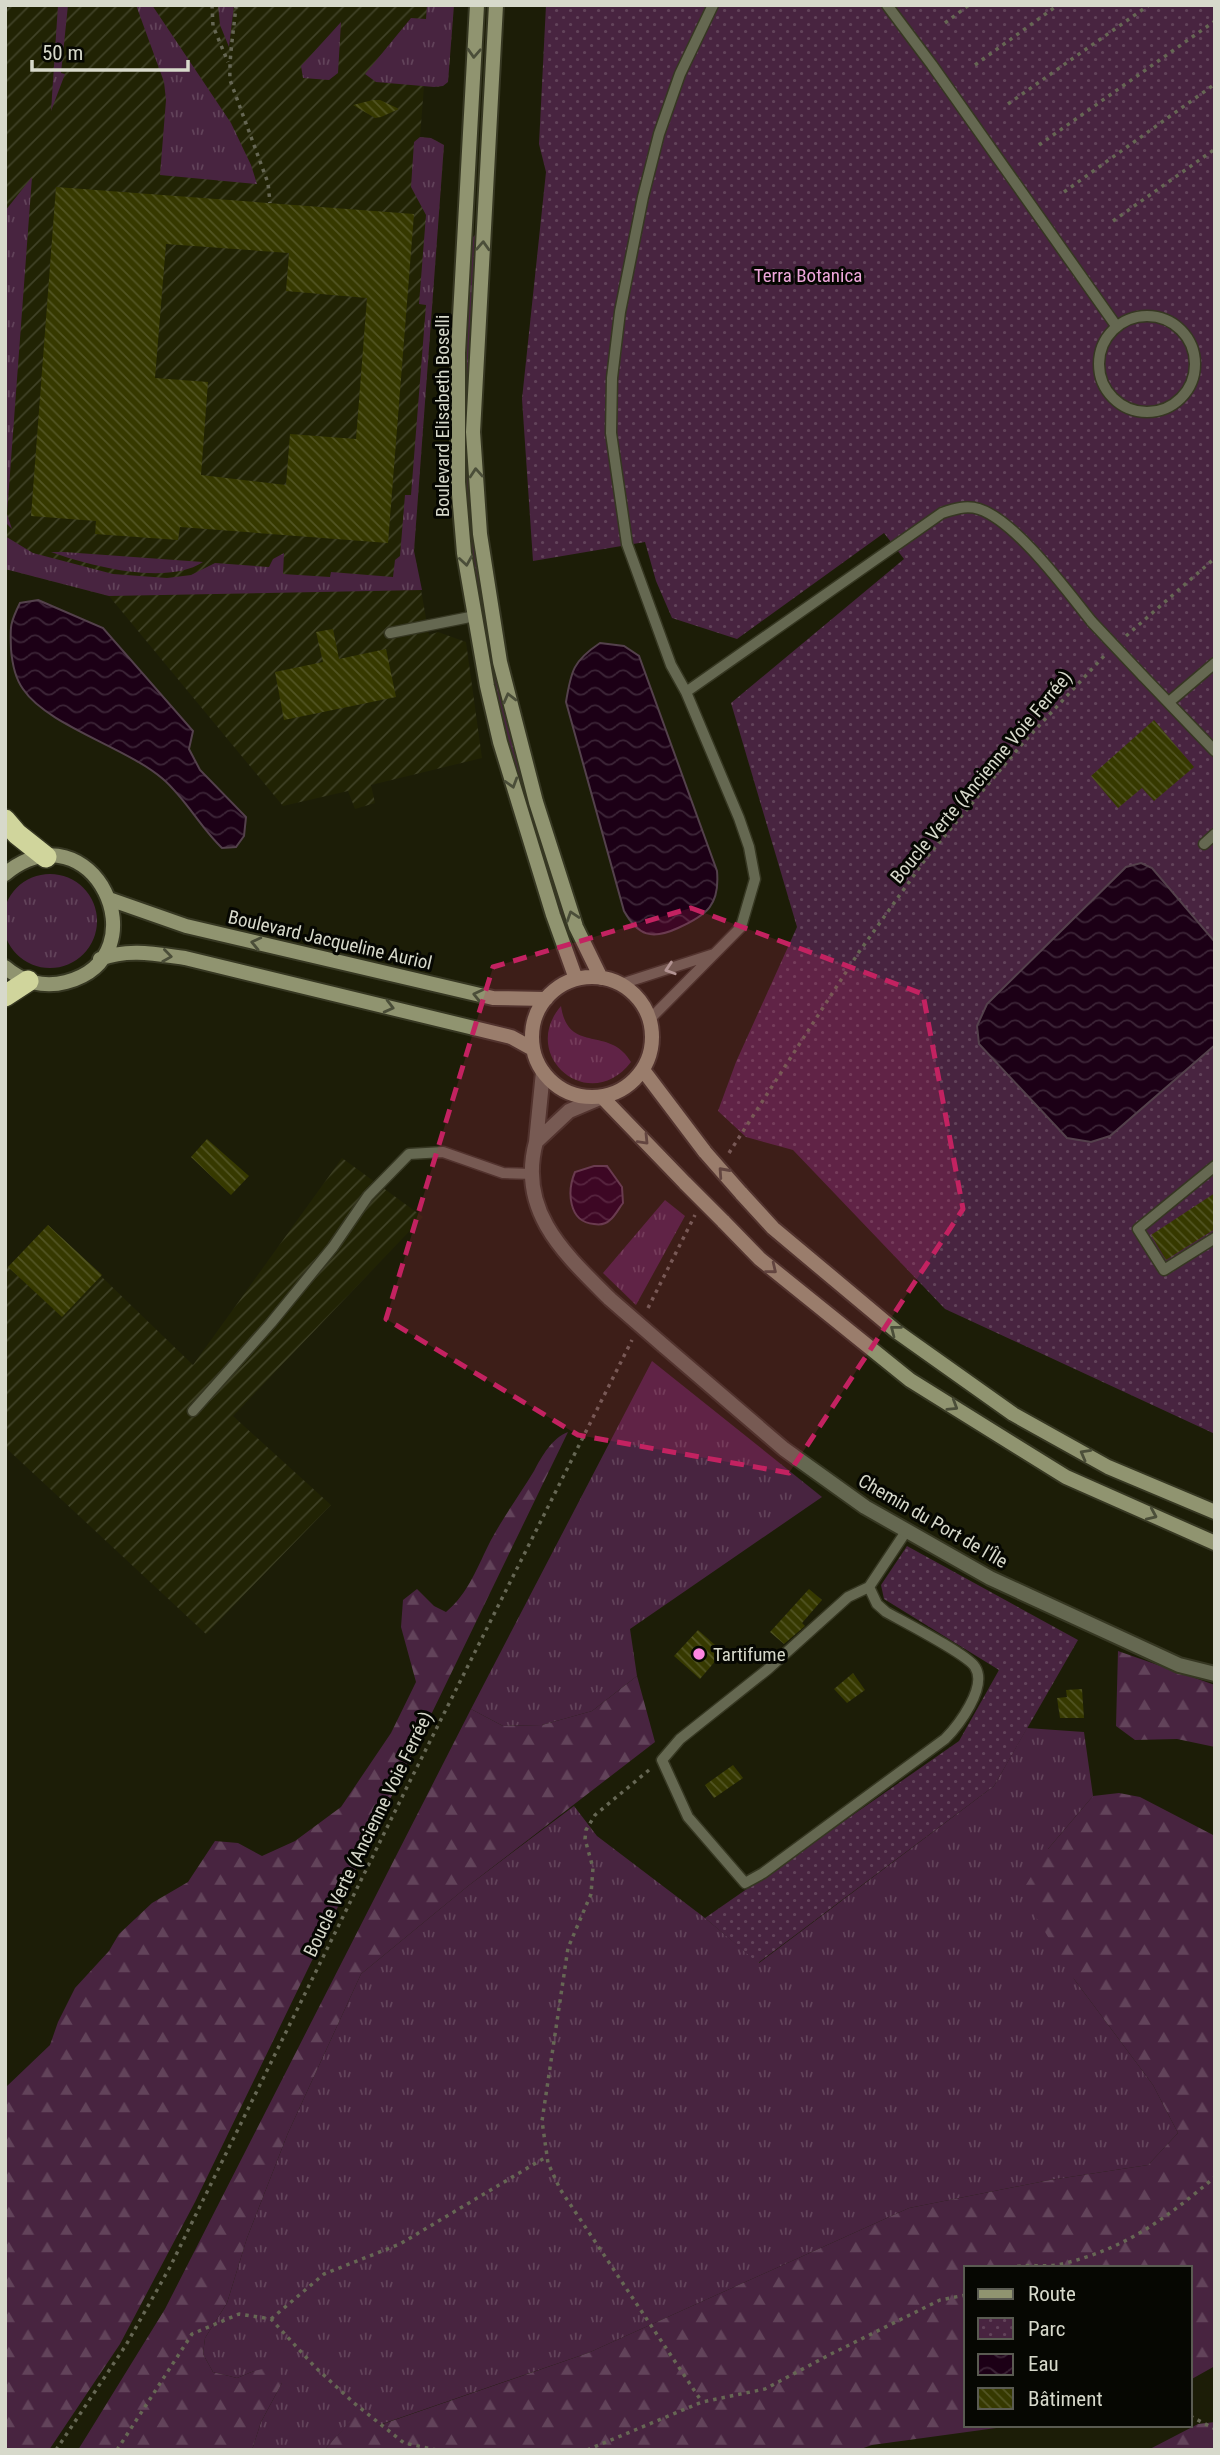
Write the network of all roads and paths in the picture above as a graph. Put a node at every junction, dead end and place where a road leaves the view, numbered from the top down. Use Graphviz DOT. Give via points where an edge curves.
graph roads {
  1 [pos="212,5"];
  2 [pos="236,5"];
  3 [pos="477,5"];
  4 [pos="496,5"];
  5 [pos="713,5"];
  6 [pos="887,5"];
  7 [pos="969,5"];
  8 [pos="1058,5"];
  9 [pos="1149,5"];
  10 [pos="1215,21"];
  11 [pos="944,23"];
  12 [pos="229,64"];
  13 [pos="975,65"];
  14 [pos="1215,84"];
  15 [pos="1008,104"];
  16 [pos="1040,145"];
  17 [pos="1215,149"];
  18 [pos="1064,192"];
  19 [pos="270,203"];
  20 [pos="1113,221"];
  21 [pos="1116,327"];
  22 [pos="1215,558"];
  23 [pos="475,615"];
  24 [pos="390,633"];
  25 [pos="1124,638"];
  26 [pos="1106,654"];
  27 [pos="1215,663"];
  28 [pos="686,692"];
  29 [pos="1169,702"];
  30 [pos="1215,751"];
  31 [pos="5,820"];
  32 [pos="1215,834"];
  33 [pos="1204,844"];
  34 [pos="46,856"];
  35 [pos="8,870"];
  36 [pos="109,899"];
  37 [pos="718,953"];
  38 [pos="100,959"];
  39 [pos="5,967"];
  40 [pos="601,978"];
  41 [pos="576,979"];
  42 [pos="28,981"];
  43 [pos="621,984"];
  44 [pos="5,996"];
  45 [pos="545,999"];
  46 [pos="649,1020"];
  47 [pos="533,1049"];
  48 [pos="643,1070"];
  49 [pos="543,1072"];
  50 [pos="602,1097"];
  51 [pos="536,1142"];
  52 [pos="732,1147"];
  53 [pos="1215,1166"];
  54 [pos="533,1174"];
  55 [pos="691,1222"];
  56 [pos="1215,1238"];
  57 [pos="647,1309"];
  58 [pos="635,1334"];
  59 [pos="193,1411"];
  60 [pos="1215,1512"];
  61 [pos="907,1530"];
  62 [pos="1215,1543"];
  63 [pos="869,1587"];
  64 [pos="1215,1674"];
  65 [pos="662,1760"];
  66 [pos="547,2157"];
  67 [pos="1215,2176"];
  68 [pos="1042,2266"];
  69 [pos="964,2295"];
  70 [pos="271,2319"];
  71 [pos="702,2403"];
  72 [pos="1192,2417"];
  73 [pos="1215,2429"];
  74 [pos="56,2450"];
  75 [pos="117,2450"];
  76 [pos="437,2450"];
  77 [pos="587,2450"];
  1 -- 12 [label="path" via="213,26"];
  2 -- 12 [label="path"];
  3 -- 23 [label="main road, Boulevard Elisabeth Boselli, one-way" via="458,353 458,482"];
  40 -- 4 [label="main road, one-way" via="576,926 536,802 500,662 480,534 473,432"];
  5 -- 28 [label="lane" via="680,74 659,134 630,254 612,378 611,433 627,544 671,665"];
  6 -- 21 [label="lane"];
  7 -- 11 [label="path"];
  8 -- 13 [label="path"];
  9 -- 15 [label="path"];
  10 -- 16 [label="path"];
  12 -- 19 [label="path" via="230,80 268,183"];
  14 -- 18 [label="path"];
  17 -- 20 [label="path"];
  21 -- 21 [label="lane" via="1099,358 1108,393 1138,412 1159,412 1178,402 1195,370 1186,336 1156,317 1134,317"];
  22 -- 25 [label="path"];
  23 -- 24 [label="lane"];
  23 -- 41 [label="main road, Boulevard Elisabeth Boselli, one-way" via="500,742"];
  26 -- 52 [label="path, Boucle Verte (Ancienne Voie Ferrée)" via="927,857"];
  27 -- 29 [label="lane"];
  28 -- 29 [label="lane, bridge" via="942,513 968,507 981,509 1031,547 1092,622"];
  28 -- 37 [label="lane" via="750,847 755,879 741,927"];
  29 -- 30 [label="lane"];
  31 -- 34 [label="highway"];
  32 -- 33 [label="lane"];
  34 -- 35 [label="main road"];
  34 -- 36 [label="main road" via="81,865 95,876"];
  36 -- 38 [label="main road" via="112,934"];
  45 -- 36 [label="main road, Boulevard Jacqueline Auriol, one-way" via="493,998 186,926"];
  37 -- 43 [label="lane, one-way"];
  37 -- 46 [label="lane"];
  38 -- 42 [label="main road" via="88,972 64,983"];
  38 -- 47 [label="main road, one-way" via="122,953 185,958 511,1037"];
  39 -- 42 [label="main road"];
  40 -- 41 [label="main road"];
  40 -- 43 [label="main road"];
  41 -- 45 [label="main road"];
  42 -- 44 [label="highway"];
  43 -- 46 [label="main road" via="639,999"];
  45 -- 47 [label="main road" via="533,1026"];
  46 -- 48 [label="main road" via="651,1049"];
  47 -- 49 [label="main road"];
  48 -- 50 [label="main road" via="625,1088"];
  60 -- 48 [label="main road, one-way, bridge" via="1108,1467 1013,1414 896,1331 773,1228 705,1153"];
  49 -- 50 [label="main road" via="569,1093"];
  49 -- 51 [label="street, Chemin du Port de l'Île"];
  50 -- 51 [label="street" via="569,1111"];
  50 -- 62 [label="main road, one-way, bridge" via="760,1259 910,1380 1066,1476"];
  51 -- 54 [label="street, Chemin du Port de l'Île"];
  53 -- 56 [label="lane" via="1138,1229 1164,1270"];
  54 -- 59 [label="lane" via="503,1173 443,1152 409,1154 368,1196 271,1324"];
  54 -- 61 [label="street, Chemin du Port de l'Île, bridge" via="537,1210 561,1250 610,1299 784,1449 865,1507"];
  55 -- 57 [label="path"];
  58 -- 74 [label="path, Boucle Verte (Ancienne Voie Ferrée)" via="170,2267 126,2345"];
  61 -- 63 [label="lane"];
  61 -- 64 [label="street, Chemin du Port de l'Île" via="990,1578 1179,1665"];
  63 -- 65 [label="lane" via="848,1597 680,1739"];
  63 -- 65 [label="lane" via="886,1612 975,1666 979,1684 958,1726 945,1740 745,1882 688,1817"];
  65 -- 66 [label="path" via="595,1815 586,1830 593,1880 564,1963 543,2107"];
  66 -- 70 [label="path" via="400,2244 324,2274"];
  66 -- 71 [label="path" via="560,2189"];
  67 -- 68 [label="path" via="1167,2217 1114,2248"];
  69 -- 71 [label="path" via="940,2300 765,2389"];
  70 -- 75 [label="path" via="239,2314 192,2334"];
  70 -- 76 [label="path" via="315,2367 404,2443"];
  71 -- 77 [label="path"];
  72 -- 73 [label="path"];
}
